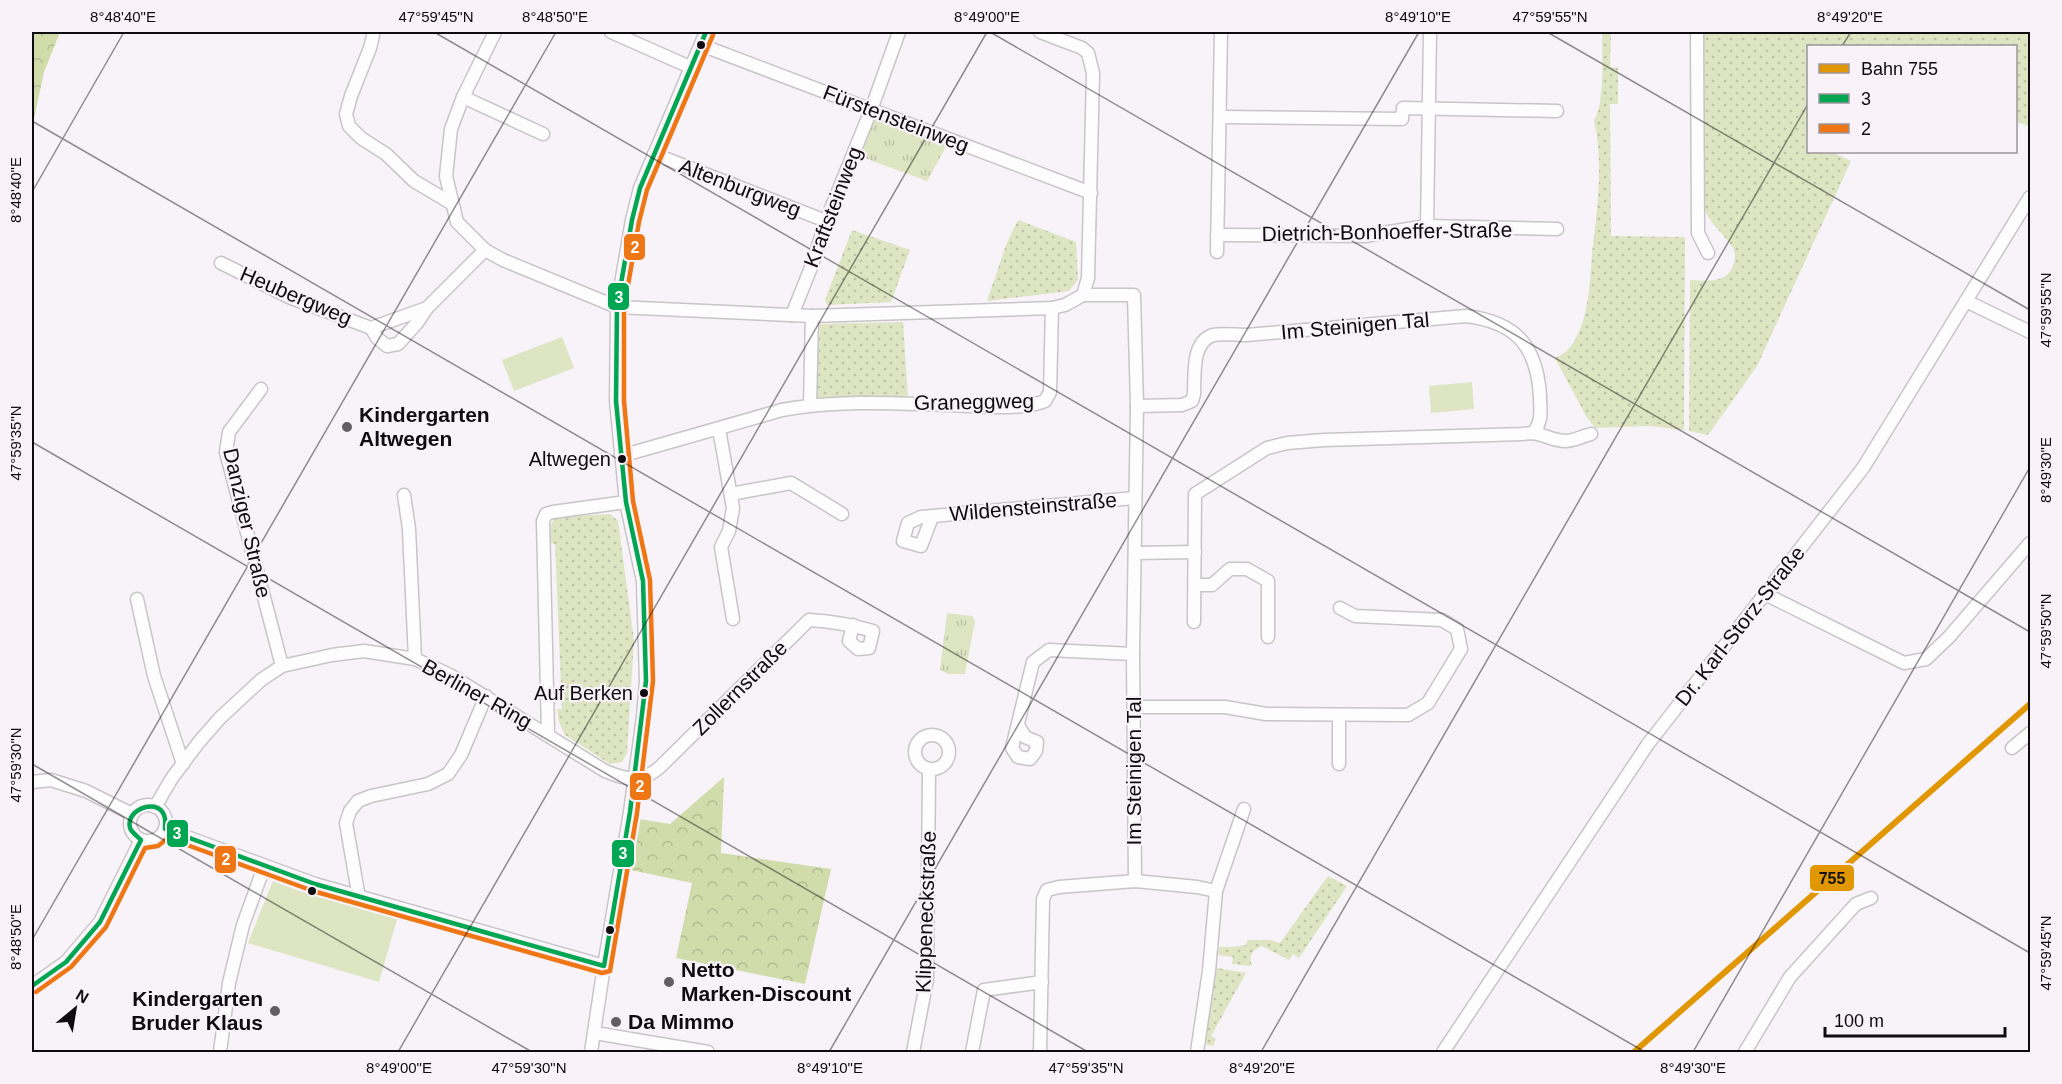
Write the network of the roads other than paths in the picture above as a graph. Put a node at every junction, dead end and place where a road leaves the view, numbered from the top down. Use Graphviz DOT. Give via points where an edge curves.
graph roads {
  1 [pos="373,32"];
  2 [pos="495,32"];
  3 [pos="611,32"];
  4 [pos="706,32"];
  5 [pos="899,32"];
  6 [pos="1040,32"];
  7 [pos="1221,32"];
  8 [pos="1430,32"];
  9 [pos="1697,32"];
  10 [pos="701,45"];
  11 [pos="690,67"];
  12 [pos="463,97"];
  13 [pos="1429,108"];
  14 [pos="871,110"];
  15 [pos="1557,111"];
  16 [pos="1220,117"];
  17 [pos="543,134"];
  18 [pos="654,154"];
  19 [pos="1091,193"];
  20 [pos="2031,197"];
  21 [pos="451,203"];
  22 [pos="825,221"];
  23 [pos="1428,226"];
  24 [pos="1557,229"];
  25 [pos="1217,235"];
  26 [pos="485,250"];
  27 [pos="1217,252"];
  28 [pos="1708,253"];
  29 [pos="221,263"];
  30 [pos="1083,295"];
  31 [pos="1966,301"];
  32 [pos="617,307"];
  33 [pos="427,308"];
  34 [pos="1052,308"];
  35 [pos="792,315"];
  36 [pos="812,316"];
  37 [pos="371,328"];
  38 [pos="2031,332"];
  39 [pos="261,389"];
  40 [pos="810,405"];
  41 [pos="1137,406"];
  42 [pos="718,429"];
  43 [pos="1534,432"];
  44 [pos="1591,434"];
  45 [pos="621,456"];
  46 [pos="731,494"];
  47 [pos="404,495"];
  48 [pos="1135,498"];
  49 [pos="626,502"];
  50 [pos="842,514"];
  51 [pos="932,516"];
  52 [pos="2031,543"];
  53 [pos="1195,552"];
  54 [pos="1136,553"];
  55 [pos="1195,585"];
  56 [pos="1765,594"];
  57 [pos="137,599"];
  58 [pos="1340,608"];
  59 [pos="733,619"];
  60 [pos="1194,622"];
  61 [pos="853,625"];
  62 [pos="1268,637"];
  63 [pos="1133,654"];
  64 [pos="415,659"];
  65 [pos="282,666"];
  66 [pos="486,696"];
  67 [pos="1134,707"];
  68 [pos="1340,715"];
  69 [pos="1018,725"];
  70 [pos="2031,733"];
  71 [pos="548,734"];
  72 [pos="2012,748"];
  73 [pos="183,764"];
  74 [pos="1340,764"];
  75 [pos="929,770"];
  76 [pos="635,779"];
  77 [pos="32,782"];
  78 [pos="155,807"];
  79 [pos="1244,809"];
  80 [pos="132,814"];
  81 [pos="165,829"];
  82 [pos="141,840"];
  83 [pos="264,867"];
  84 [pos="1135,881"];
  85 [pos="1216,891"];
  86 [pos="359,898"];
  87 [pos="1871,898"];
  88 [pos="604,966"];
  89 [pos="1042,982"];
  90 [pos="32,986"];
  91 [pos="595,1033"];
  92 [pos="706,1052"];
  93 [pos="220,1053"];
  94 [pos="591,1053"];
  95 [pos="913,1053"];
  96 [pos="972,1053"];
  97 [pos="1040,1053"];
  98 [pos="1197,1053"];
  99 [pos="1443,1053"];
  100 [pos="1745,1053"];
  1 -- 21 [label="street" via="346,114 349,126 414,181"];
  2 -- 12 [label="street"];
  3 -- 11 [label="street"];
  4 -- 10 [label="street"];
  5 -- 14 [label="street, Kraftsteinweg"];
  6 -- 19 [label="street" via="1089,53 1093,73"];
  7 -- 16 [label="street"];
  8 -- 13 [label="street"];
  9 -- 28 [label="street" via="1698,232"];
  10 -- 11 [label="street"];
  10 -- 14 [label="street, Fürstensteinweg"];
  11 -- 18 [label="street"];
  12 -- 17 [label="street"];
  12 -- 21 [label="street" via="451,129 447,155"];
  13 -- 15 [label="street"];
  13 -- 16 [label="street" via="1403,108 1402,119"];
  13 -- 23 [label="street"];
  14 -- 19 [label="street, Fürstensteinweg"];
  14 -- 22 [label="street, Kraftsteinweg"];
  16 -- 25 [label="street"];
  18 -- 22 [label="street, Altenburgweg"];
  18 -- 32 [label="street" via="632,220"];
  19 -- 30 [label="street" via="1088,278"];
  20 -- 31 [label="street, Dr. Karl-Storz-Straße"];
  21 -- 26 [label="street" via="457,222"];
  22 -- 35 [label="street, Kraftsteinweg"];
  23 -- 24 [label="street, Dietrich-Bonhoeffer-Straße"];
  23 -- 25 [label="street, Dietrich-Bonhoeffer-Straße" via="1364,236"];
  25 -- 27 [label="street"];
  26 -- 32 [label="street"];
  26 -- 33 [label="street, Heubergweg"];
  29 -- 37 [label="street, Heubergweg" via="291,298"];
  30 -- 34 [label="street"];
  30 -- 41 [label="street, Im Steinigen Tal" via="1134,295"];
  31 -- 38 [label="street"];
  31 -- 56 [label="street, Dr. Karl-Storz-Straße" via="1863,468"];
  32 -- 35 [label="street"];
  32 -- 45 [label="street" via="616,401"];
  33 -- 37 [label="street, Heubergweg"];
  33 -- 37 [label="street, Heubergweg" via="398,344 387,346"];
  34 -- 36 [label="street"];
  34 -- 40 [label="street, Graneggweg" via="1050,392 1045,401 1036,405"];
  35 -- 36 [label="street"];
  36 -- 40 [label="street"];
  39 -- 65 [label="street, Danziger Straße" via="229,432 226,452"];
  40 -- 42 [label="street, Graneggweg"];
  41 -- 43 [label="street, Im Steinigen Tal" via="1182,405 1192,401 1198,351 1202,342 1215,335 1467,316 1506,327 1531,354 1539,378 1541,418"];
  41 -- 48 [label="street, Im Steinigen Tal"];
  42 -- 45 [label="street, Graneggweg"];
  42 -- 46 [label="street"];
  43 -- 44 [label="street" via="1568,441"];
  43 -- 53 [label="street" via="1324,440 1267,448 1195,494"];
  45 -- 49 [label="street"];
  46 -- 50 [label="street" via="791,483"];
  46 -- 59 [label="street" via="734,508 721,547"];
  47 -- 64 [label="street"];
  48 -- 51 [label="street, Wildensteinstraße"];
  48 -- 54 [label="street, Im Steinigen Tal"];
  49 -- 71 [label="street" via="553,512 546,514 543,521"];
  49 -- 76 [label="street" via="643,581 646,659"];
  52 -- 56 [label="street" via="1926,659 1904,663"];
  53 -- 54 [label="street"];
  53 -- 55 [label="street"];
  54 -- 63 [label="street, Im Steinigen Tal"];
  55 -- 60 [label="street"];
  55 -- 62 [label="street" via="1212,585 1230,569 1247,569 1268,580"];
  56 -- 99 [label="street, Dr. Karl-Storz-Straße" via="1648,744"];
  57 -- 73 [label="street" via="154,676"];
  58 -- 68 [label="street" via="1355,616 1442,620 1457,629 1461,649 1428,703 1408,715"];
  61 -- 76 [label="street, Zollernstraße" via="809,620 660,767 649,777"];
  63 -- 67 [label="street, Im Steinigen Tal"];
  63 -- 69 [label="street" via="1049,650 1033,662"];
  64 -- 65 [label="street, Berliner Ring" via="364,651"];
  64 -- 66 [label="street, Berliner Ring"];
  65 -- 73 [label="street, Berliner Ring" via="220,718"];
  66 -- 71 [label="street, Berliner Ring"];
  66 -- 86 [label="street" via="448,774 428,784 371,796 358,801 350,811 346,823"];
  67 -- 68 [label="street" via="1225,707 1266,714"];
  67 -- 84 [label="street, Im Steinigen Tal"];
  68 -- 74 [label="street"];
  70 -- 72 [label="street"];
  71 -- 76 [label="street, Berliner Ring" via="605,771"];
  73 -- 78 [label="street, Berliner Ring"];
  75 -- 95 [label="street, Klippeneckstraße" via="927,979"];
  76 -- 88 [label="street"];
  77 -- 80 [label="street" via="51,780 86,791"];
  78 -- 80 [label="street" via="143,806"];
  78 -- 81 [label="street" via="164,816"];
  79 -- 85 [label="street"];
  80 -- 82 [label="street" via="131,830"];
  81 -- 82 [label="street" via="153,840"];
  81 -- 83 [label="street"];
  82 -- 90 [label="street" via="100,922 66,962"];
  83 -- 86 [label="street"];
  83 -- 93 [label="street" via="243,925 229,983"];
  84 -- 85 [label="street"];
  84 -- 89 [label="street" via="1047,890 1043,899"];
  85 -- 98 [label="street"];
  86 -- 88 [label="street"];
  87 -- 100 [label="street" via="1856,904 1790,977"];
  88 -- 91 [label="street"];
  89 -- 96 [label="street" via="984,990"];
  89 -- 97 [label="street"];
  91 -- 92 [label="street"];
  91 -- 94 [label="street"];
}
